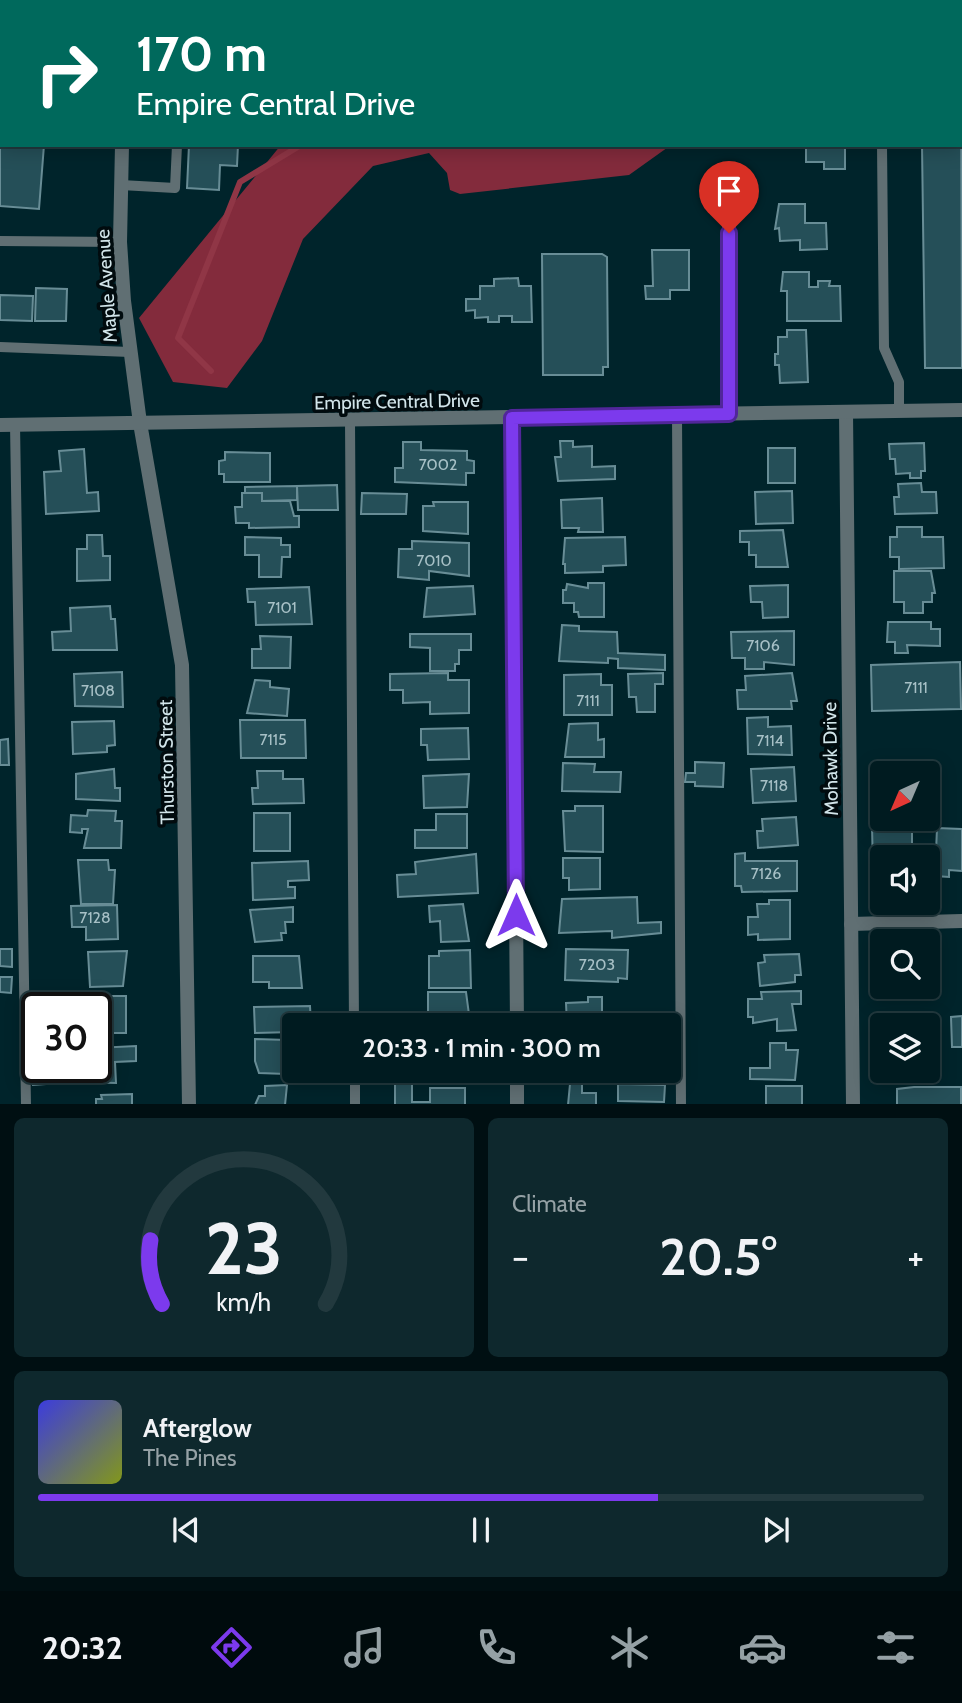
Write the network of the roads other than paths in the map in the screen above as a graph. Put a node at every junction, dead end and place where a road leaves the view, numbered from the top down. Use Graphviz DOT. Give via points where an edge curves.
graph roads {
  1 [pos="122,147"];
  2 [pos="177,147"];
  3 [pos="882,147"];
  4 [pos="121,185"];
  5 [pos="729,207"];
  6 [pos="0,241"];
  7 [pos="120,242"];
  8 [pos="0,347"];
  9 [pos="130,352"];
  10 [pos="962,410"];
  11 [pos="846,412"];
  12 [pos="899,412"];
  13 [pos="729,414"];
  14 [pos="677,415"];
  15 [pos="512,418"];
  16 [pos="350,421"];
  17 [pos="140,423"];
  18 [pos="7,424"];
  19 [pos="962,921"];
  20 [pos="852,923"];
  21 [pos="354,1013"];
  22 [pos="517,1013"];
  23 [pos="355,1083"];
  24 [pos="517,1083"];
  25 [pos="26,1104"];
  26 [pos="190,1104"];
  27 [pos="355,1104"];
  28 [pos="517,1104"];
  29 [pos="681,1104"];
  30 [pos="853,1104"];
  1 -- 4 [label="street, Maple Avenue"];
  2 -- 4 [label="lane" via="175,188"];
  3 -- 12 [label="lane" via="884,348 899,382"];
  4 -- 7 [label="street, Maple Avenue"];
  5 -- 13 [label="street"];
  6 -- 7 [label="lane"];
  7 -- 9 [label="street, Maple Avenue"];
  8 -- 9 [label="lane"];
  9 -- 17 [label="street, Maple Avenue"];
  10 -- 12 [label="street, Empire Central Drive"];
  11 -- 12 [label="street, Empire Central Drive"];
  11 -- 13 [label="street, Empire Central Drive"];
  11 -- 20 [label="street, Mohawk Drive"];
  13 -- 14 [label="street, Empire Central Drive"];
  14 -- 15 [label="street, Empire Central Drive"];
  14 -- 29 [label="lane"];
  15 -- 16 [label="street, Empire Central Drive"];
  15 -- 22 [label="street"];
  16 -- 17 [label="street, Empire Central Drive"];
  16 -- 21 [label="lane"];
  17 -- 18 [label="street, Empire Central Drive"];
  17 -- 26 [label="street, Thurston Street" via="182,665"];
  18 -- 25 [label="lane"];
  19 -- 20 [label="street"];
  20 -- 30 [label="street, Mohawk Drive"];
  23 -- 27 [label="lane"];
  24 -- 28 [label="street"];
}
